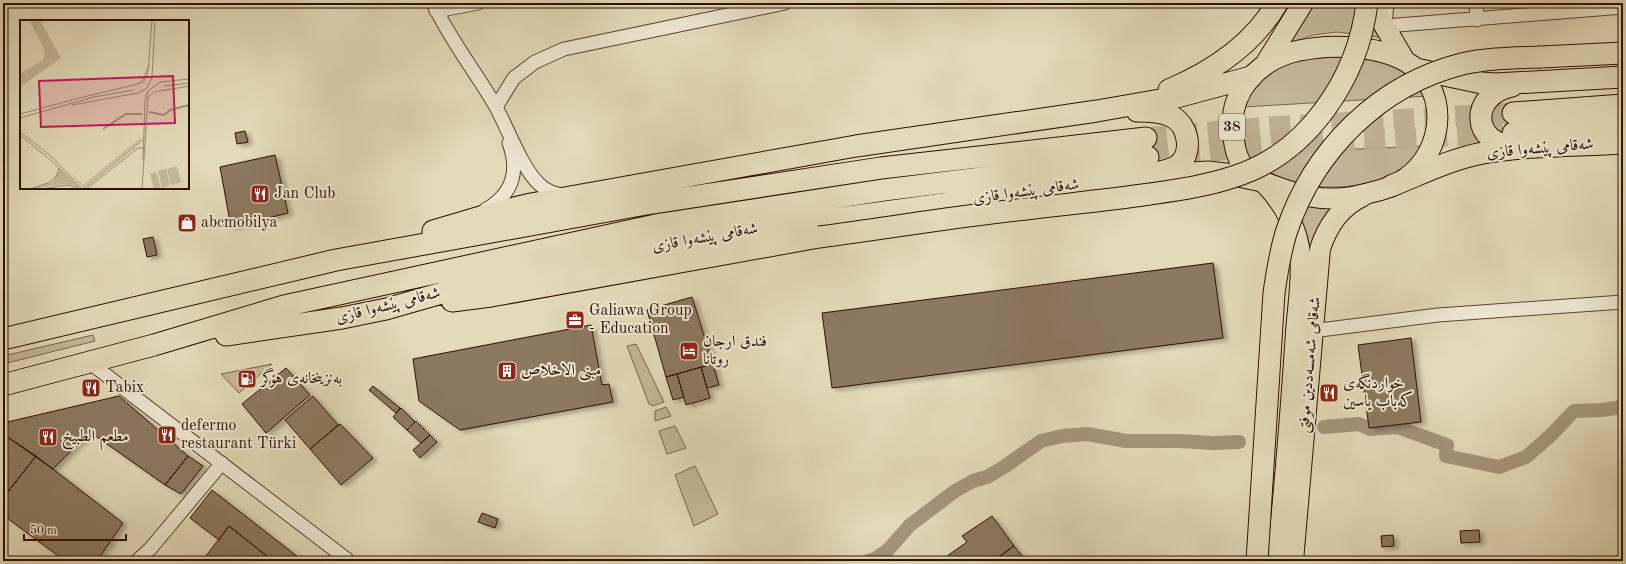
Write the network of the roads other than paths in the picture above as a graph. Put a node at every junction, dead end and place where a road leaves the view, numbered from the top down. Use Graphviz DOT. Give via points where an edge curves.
graph roads {
  1 [pos="478,3"];
  2 [pos="1277,3"];
  3 [pos="1303,3"];
  4 [pos="1367,3"];
  5 [pos="1374,3"];
  6 [pos="1387,3"];
  7 [pos="1476,3"];
  8 [pos="778,4"];
  9 [pos="434,7"];
  10 [pos="1623,7"];
  11 [pos="1477,20"];
  12 [pos="1385,26"];
  13 [pos="1623,53"];
  14 [pos="1411,65"];
  15 [pos="1258,72"];
  16 [pos="1623,77"];
  17 [pos="1520,84"];
  18 [pos="1623,105"];
  19 [pos="496,107"];
  20 [pos="1097,111"];
  21 [pos="1061,116"];
  22 [pos="1623,126"];
  23 [pos="1623,143"];
  24 [pos="1535,148"];
  25 [pos="1147,157"];
  26 [pos="1262,181"];
  27 [pos="1382,189"];
  28 [pos="576,196"];
  29 [pos="462,222"];
  30 [pos="336,260"];
  31 [pos="1623,302"];
  32 [pos="386,309"];
  33 [pos="1312,331"];
  34 [pos="3,339"];
  35 [pos="154,345"];
  36 [pos="89,362"];
  37 [pos="3,385"];
  38 [pos="222,463"];
  39 [pos="137,561"];
  40 [pos="349,561"];
  41 [pos="1257,561"];
  42 [pos="1277,561"];
  43 [pos="1293,561"];
  1 -- 9 [label="street"];
  2 -- 21 [label="highway" via="1263,23 1234,52 1186,83 1151,96"];
  3 -- 15 [label="main road, 38"];
  4 -- 32 [label="highway, bridge" via="1362,33 1344,79 1312,126 1270,160 1246,172 1213,183 1171,191 819,236 491,296"];
  5 -- 12 [label="main road, 38" via="1378,16"];
  6 -- 12 [label="street"];
  7 -- 11 [label="street"];
  8 -- 19 [label="street" via="564,49 535,62 514,78"];
  9 -- 19 [label="street"];
  10 -- 11 [label="street"];
  11 -- 12 [label="street"];
  12 -- 14 [label="main road, 38"];
  13 -- 41 [label="highway, bridge" via="1494,59 1462,64 1432,74 1403,87 1375,106 1349,129 1322,161 1295,209 1278,264"];
  14 -- 15 [label="main road, شەقامی پێشەوا قازی / 38" via="1390,55 1357,47 1326,47 1292,52 1277,58"];
  14 -- 17 [label="highway, شەقامی پێشەوا قازی" via="1482,83"];
  14 -- 27 [label="main road, شەقامی پێشەوا قازی / 38" via="1427,82 1434,95 1438,118 1436,136 1417,169 1405,179"];
  15 -- 20 [label="highway, شەقامی پێشەوا قازی" via="1177,97"];
  15 -- 26 [label="main road, شەقامی پێشەوا قازی / 38" via="1242,88 1236,100 1232,124 1235,150 1243,166 1249,174"];
  16 -- 17 [label="highway, شەقامی پێشەوا قازی"];
  17 -- 24 [label="highway" via="1499,89 1488,98 1482,110 1482,125 1489,137 1501,145"];
  18 -- 22 [label="highway, شەقامی پێشەوا قازی" via="1513,123"];
  19 -- 28 [label="street" via="530,174 540,185 555,194"];
  19 -- 29 [label="street" via="511,149 514,166 512,178 504,197"];
  20 -- 21 [label="highway, شەقامی پێشەوا قازی"];
  20 -- 25 [label="highway" via="1164,113 1180,122 1188,140 1184,158 1177,166"];
  21 -- 28 [label="highway, شەقامی پێشەوا قازی" via="856,146"];
  23 -- 24 [label="highway, شەقامی پێشەوا قازی"];
  24 -- 27 [label="highway, شەقامی پێشەوا قازی" via="1482,154 1457,160"];
  25 -- 26 [label="highway, شەقامی پێشەوا قازی" via="1208,172"];
  25 -- 30 [label="highway, شەقامی پێشەوا قازی" via="881,168 652,203"];
  25 -- 32 [label="highway, شەقامی پێشەوا قازی" via="702,237 477,283"];
  25 -- 35 [label="highway, شەقامی پێشەوا قازی" via="884,190 656,225 284,306"];
  26 -- 27 [label="main road, شەقامی پێشەوا قازی / 38" via="1294,194 1314,198 1351,197"];
  26 -- 42 [label="main road, شەقامی شەمسەددین موفتی" via="1274,192 1284,207 1297,238 1300,270 1290,439"];
  27 -- 33 [label="main road, شەقامی شەمسەددین موفتی" via="1352,200 1325,232 1320,249"];
  28 -- 29 [label="highway, شەقامی پێشەوا قازی" via="531,204"];
  29 -- 30 [label="highway, شەقامی پێشەوا قازی"];
  30 -- 34 [label="highway, شەقامی پێشەوا قازی"];
  31 -- 33 [label="street" via="1438,315"];
  32 -- 35 [label="highway, شەقامی پێشەوا قازی" via="342,318"];
  33 -- 43 [label="main road, شەقامی شەمسەددین موفتی"];
  35 -- 36 [label="highway, شەقامی پێشەوا قازی"];
  36 -- 37 [label="highway, شەقامی پێشەوا قازی"];
  36 -- 38 [label="street"];
  38 -- 39 [label="street" via="152,548"];
  38 -- 40 [label="street"];
}
